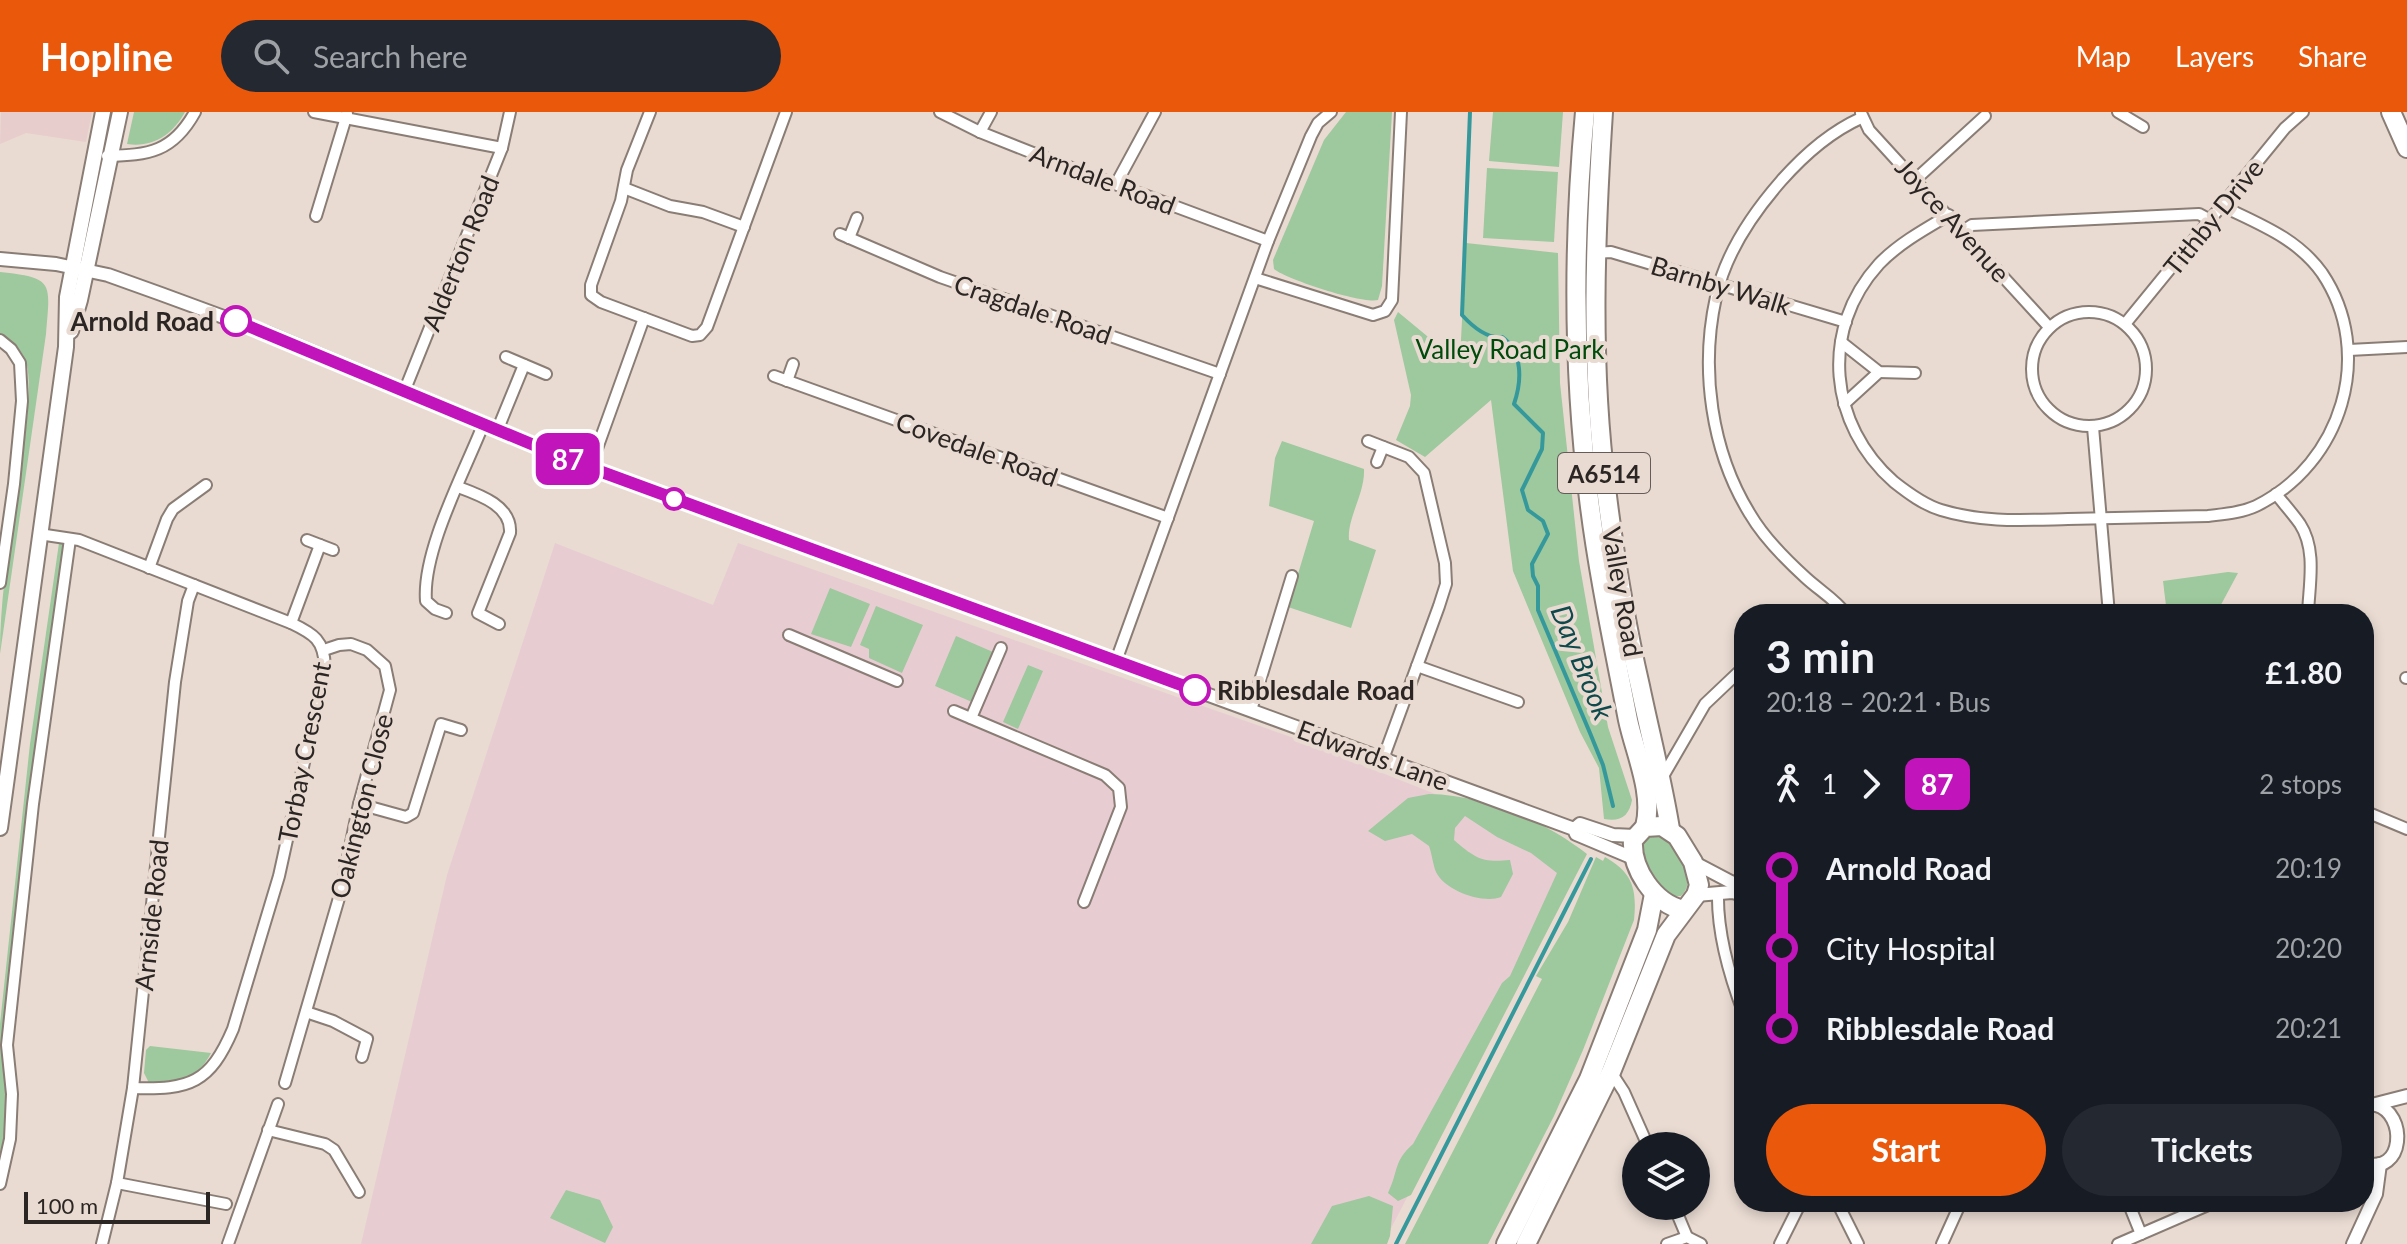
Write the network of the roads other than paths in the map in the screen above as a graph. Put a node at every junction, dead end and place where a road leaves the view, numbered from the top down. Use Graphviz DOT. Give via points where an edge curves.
graph roads {
  1 [pos="103,112"];
  2 [pos="120,112"];
  3 [pos="195,112"];
  4 [pos="314,112"];
  5 [pos="510,112"];
  6 [pos="650,112"];
  7 [pos="786,112"];
  8 [pos="940,112"];
  9 [pos="991,112"];
  10 [pos="1155,112"];
  11 [pos="1331,112"];
  12 [pos="1401,112"];
  13 [pos="1585,112"];
  14 [pos="1603,112"];
  15 [pos="2303,112"];
  16 [pos="2391,112"];
  17 [pos="2126,114"];
  18 [pos="347,115"];
  19 [pos="1861,115"];
  20 [pos="1985,116"];
  21 [pos="2143,127"];
  22 [pos="980,132"];
  23 [pos="502,148"];
  24 [pos="2407,148"];
  25 [pos="94,156"];
  26 [pos="111,156"];
  27 [pos="1916,179"];
  28 [pos="1116,184"];
  29 [pos="624,188"];
  30 [pos="2222,206"];
  31 [pos="1949,215"];
  32 [pos="316,216"];
  33 [pos="857,218"];
  34 [pos="2210,220"];
  35 [pos="744,227"];
  36 [pos="1963,231"];
  37 [pos="1268,241"];
  38 [pos="1595,253"];
  39 [pos="0,259"];
  40 [pos="80,269"];
  41 [pos="1255,278"];
  42 [pos="1721,285"];
  43 [pos="644,318"];
  44 [pos="1846,322"];
  45 [pos="2125,324"];
  46 [pos="2049,327"];
  47 [pos="0,340"];
  48 [pos="1841,342"];
  49 [pos="2407,347"];
  50 [pos="2349,350"];
  51 [pos="506,357"];
  52 [pos="793,364"];
  53 [pos="524,365"];
  54 [pos="1879,372"];
  55 [pos="1915,373"];
  56 [pos="546,374"];
  57 [pos="1220,374"];
  58 [pos="774,376"];
  59 [pos="787,381"];
  60 [pos="404,392"];
  61 [pos="1844,404"];
  62 [pos="483,425"];
  63 [pos="2093,427"];
  64 [pos="497,431"];
  65 [pos="1368,441"];
  66 [pos="1383,447"];
  67 [pos="1377,462"];
  68 [pos="590,468"];
  69 [pos="206,485"];
  70 [pos="458,487"];
  71 [pos="2276,494"];
  72 [pos="195,496"];
  73 [pos="202,508"];
  74 [pos="1168,518"];
  75 [pos="2102,518"];
  76 [pos="39,534"];
  77 [pos="70,539"];
  78 [pos="307,540"];
  79 [pos="320,545"];
  80 [pos="333,550"];
  81 [pos="149,568"];
  82 [pos="1292,576"];
  83 [pos="0,583"];
  84 [pos="194,585"];
  85 [pos="1836,604"];
  86 [pos="2108,604"];
  87 [pos="2309,604"];
  88 [pos="446,613"];
  89 [pos="291,623"];
  90 [pos="499,624"];
  91 [pos="789,635"];
  92 [pos="1001,648"];
  93 [pos="324,650"];
  94 [pos="860,650"];
  95 [pos="1116,661"];
  96 [pos="855,663"];
  97 [pos="1417,666"];
  98 [pos="1734,676"];
  99 [pos="897,681"];
  100 [pos="1251,710"];
  101 [pos="954,711"];
  102 [pos="1502,712"];
  103 [pos="971,718"];
  104 [pos="461,730"];
  105 [pos="1383,759"];
  106 [pos="4,764"];
  107 [pos="1662,778"];
  108 [pos="359,804"];
  109 [pos="2374,815"];
  110 [pos="0,828"];
  111 [pos="1574,829"];
  112 [pos="1670,829"];
  113 [pos="2407,829"];
  114 [pos="1640,831"];
  115 [pos="1633,858"];
  116 [pos="1693,862"];
  117 [pos="1734,883"];
  118 [pos="1734,892"];
  119 [pos="1718,893"];
  120 [pos="1654,894"];
  121 [pos="1696,895"];
  122 [pos="1084,902"];
  123 [pos="1683,910"];
  124 [pos="1734,986"];
  125 [pos="306,1012"];
  126 [pos="362,1057"];
  127 [pos="1611,1072"];
  128 [pos="285,1083"];
  129 [pos="133,1088"];
  130 [pos="2407,1096"];
  131 [pos="278,1104"];
  132 [pos="2374,1105"];
  133 [pos="2374,1106"];
  134 [pos="268,1130"];
  135 [pos="1642,1132"];
  136 [pos="2406,1137"];
  137 [pos="2374,1164"];
  138 [pos="2380,1164"];
  139 [pos="117,1183"];
  140 [pos="0,1184"];
  141 [pos="359,1192"];
  142 [pos="2374,1198"];
  143 [pos="226,1204"];
  144 [pos="1796,1212"];
  145 [pos="1842,1212"];
  146 [pos="1956,1212"];
  147 [pos="2132,1212"];
  148 [pos="2192,1212"];
  149 [pos="2368,1212"];
  150 [pos="1680,1220"];
  151 [pos="2141,1234"];
  152 [pos="1687,1237"];
  153 [pos="102,1244"];
  154 [pos="228,1244"];
  155 [pos="1506,1244"];
  156 [pos="1526,1244"];
  157 [pos="1667,1244"];
  158 [pos="1701,1244"];
  159 [pos="1780,1244"];
  160 [pos="1858,1244"];
  161 [pos="1942,1244"];
  162 [pos="2118,1244"];
  163 [pos="2353,1244"];
  1 -- 25 [label="main road"];
  2 -- 26 [label="main road"];
  3 -- 26 [label="street" via="182,131 155,151"];
  4 -- 18 [label="street"];
  5 -- 23 [label="street, Alderton Road"];
  6 -- 29 [label="street"];
  7 -- 35 [label="street"];
  8 -- 22 [label="street, Arndale Road"];
  9 -- 22 [label="street"];
  10 -- 28 [label="street"];
  11 -- 37 [label="street" via="1311,136"];
  12 -- 41 [label="street" via="1392,300 1385,311 1373,315"];
  13 -- 114 [label="highway, Valley Road / A6514" via="1577,265 1583,446 1603,584 1645,792 1648,816"];
  14 -- 38 [label="highway, Valley Road / A6514"];
  15 -- 30 [label="street, Tithby Drive"];
  16 -- 24 [label="highway"];
  17 -- 21 [label="street"];
  18 -- 23 [label="street"];
  18 -- 32 [label="street"];
  19 -- 27 [label="street, Joyce Avenue"];
  19 -- 42 [label="street" via="1816,146 1781,182 1746,227"];
  20 -- 27 [label="street"];
  22 -- 28 [label="street, Arndale Road"];
  23 -- 60 [label="street, Alderton Road"];
  25 -- 26 [label="street"];
  25 -- 40 [label="main road"];
  26 -- 40 [label="main road"];
  27 -- 31 [label="street, Joyce Avenue"];
  28 -- 37 [label="street, Arndale Road"];
  29 -- 35 [label="street"];
  29 -- 43 [label="street" via="591,295"];
  30 -- 34 [label="street, Tithby Drive"];
  30 -- 50 [label="street" via="2280,233 2302,250 2322,274 2339,309"];
  31 -- 36 [label="street, Joyce Avenue"];
  31 -- 44 [label="street" via="1879,265"];
  33 -- 57 [label="street, Cragdale Road" via="844,236 940,277"];
  34 -- 36 [label="street" via="2199,214 2103,217 1972,225"];
  34 -- 45 [label="street, Tithby Drive"];
  35 -- 43 [label="street" via="700,335"];
  36 -- 46 [label="street, Joyce Avenue"];
  37 -- 41 [label="street"];
  38 -- 42 [label="street, Barnby Walk" via="1611,252"];
  38 -- 107 [label="highway, Valley Road / A6514" via="1605,487 1630,637"];
  39 -- 40 [label="street, Edwards Lane"];
  40 -- 60 [label="street, Edwards Lane" via="267,333"];
  40 -- 76 [label="main road"];
  41 -- 57 [label="street"];
  42 -- 44 [label="street, Barnby Walk"];
  42 -- 85 [label="street" via="1708,367 1716,429 1733,483 1764,535"];
  43 -- 68 [label="street"];
  44 -- 48 [label="street"];
  45 -- 46 [label="street" via="2087,311"];
  45 -- 63 [label="street" via="2144,352 2144,386 2125,415"];
  46 -- 63 [label="street" via="2033,356 2035,389 2065,422"];
  47 -- 83 [label="street" via="20,363 22,401"];
  48 -- 54 [label="street"];
  48 -- 61 [label="street" via="1838,374"];
  49 -- 50 [label="street"];
  50 -- 71 [label="street" via="2339,418 2316,459"];
  51 -- 53 [label="street"];
  52 -- 59 [label="street"];
  53 -- 56 [label="street"];
  53 -- 64 [label="street"];
  54 -- 55 [label="street"];
  54 -- 61 [label="street"];
  57 -- 74 [label="street"];
  58 -- 59 [label="street, Covedale Road"];
  59 -- 74 [label="street, Covedale Road"];
  60 -- 62 [label="street, Edwards Lane"];
  61 -- 75 [label="street" via="1863,449 1879,469 1937,509 1992,520"];
  62 -- 64 [label="street, Edwards Lane"];
  62 -- 70 [label="street"];
  63 -- 75 [label="street"];
  64 -- 68 [label="street, Edwards Lane"];
  65 -- 66 [label="street"];
  66 -- 67 [label="street"];
  66 -- 97 [label="street" via="1409,457 1424,473 1445,563 1446,584"];
  68 -- 95 [label="street, Edwards Lane"];
  69 -- 72 [label="street"];
  70 -- 88 [label="street" via="436,542 421,603"];
  70 -- 90 [label="street" via="482,496 507,514 510,524 478,613"];
  71 -- 75 [label="street" via="2231,513"];
  71 -- 87 [label="street" via="2308,540"];
  72 -- 73 [label="street"];
  72 -- 81 [label="street" via="173,509"];
  74 -- 95 [label="street"];
  75 -- 86 [label="street"];
  76 -- 77 [label="street, Torbay Crescent"];
  76 -- 106 [label="main road"];
  77 -- 81 [label="street, Torbay Crescent"];
  77 -- 140 [label="street" via="26,861 7,1045 11,1126"];
  78 -- 79 [label="street"];
  79 -- 80 [label="street"];
  79 -- 89 [label="street"];
  81 -- 84 [label="street, Torbay Crescent"];
  82 -- 100 [label="street"];
  84 -- 89 [label="street, Torbay Crescent"];
  84 -- 129 [label="street, Arnside Road" via="175,682"];
  89 -- 93 [label="street, Torbay Crescent"];
  91 -- 96 [label="street"];
  92 -- 103 [label="street"];
  93 -- 108 [label="street, Oakington Close" via="351,644 367,650 389,677"];
  93 -- 129 [label="street, Torbay Crescent" via="325,667 279,876 225,1049 201,1079 185,1086"];
  94 -- 96 [label="street"];
  95 -- 100 [label="street, Edwards Lane"];
  96 -- 99 [label="street"];
  97 -- 102 [label="street" via="1513,700"];
  97 -- 105 [label="street"];
  98 -- 107 [label="street" via="1705,704"];
  100 -- 105 [label="street, Edwards Lane"];
  101 -- 103 [label="street"];
  103 -- 122 [label="street" via="1105,775 1119,788 1121,807"];
  104 -- 108 [label="street" via="441,724 413,813 406,817"];
  105 -- 111 [label="street, Edwards Lane"];
  106 -- 110 [label="main road"];
  107 -- 112 [label="highway, Valley Road / A6514"];
  108 -- 125 [label="street, Oakington Close" via="341,891"];
  109 -- 113 [label="street"];
  111 -- 114 [label="street, Edwards Lane" via="1580,824 1613,835"];
  111 -- 115 [label="street, Edwards Lane"];
  112 -- 114 [label="highway" via="1653,825"];
  112 -- 116 [label="highway, A6514"];
  114 -- 115 [label="highway, A6514"];
  115 -- 120 [label="highway"];
  116 -- 117 [label="street"];
  116 -- 121 [label="highway, A6514"];
  118 -- 119 [label="street"];
  119 -- 121 [label="street"];
  119 -- 124 [label="street" via="1721,936"];
  120 -- 123 [label="highway"];
  120 -- 155 [label="highway" via="1647,930 1589,1079"];
  121 -- 123 [label="highway"];
  123 -- 127 [label="highway" via="1662,944"];
  125 -- 126 [label="street" via="367,1039"];
  125 -- 128 [label="street, Oakington Close"];
  127 -- 135 [label="street"];
  127 -- 156 [label="highway"];
  129 -- 139 [label="street, Arnside Road"];
  130 -- 132 [label="street"];
  131 -- 134 [label="street"];
  133 -- 136 [label="street" via="2398,1117"];
  134 -- 141 [label="street" via="334,1150"];
  134 -- 154 [label="street"];
  136 -- 138 [label="street" via="2394,1158"];
  137 -- 138 [label="street"];
  138 -- 142 [label="street"];
  139 -- 143 [label="street"];
  139 -- 153 [label="street, Arnside Road"];
  144 -- 159 [label="street"];
  145 -- 160 [label="street"];
  146 -- 161 [label="street"];
  147 -- 151 [label="street"];
  148 -- 151 [label="street"];
  149 -- 163 [label="street"];
  150 -- 152 [label="street"];
  151 -- 162 [label="street"];
  152 -- 157 [label="street"];
  152 -- 158 [label="street"];
}
